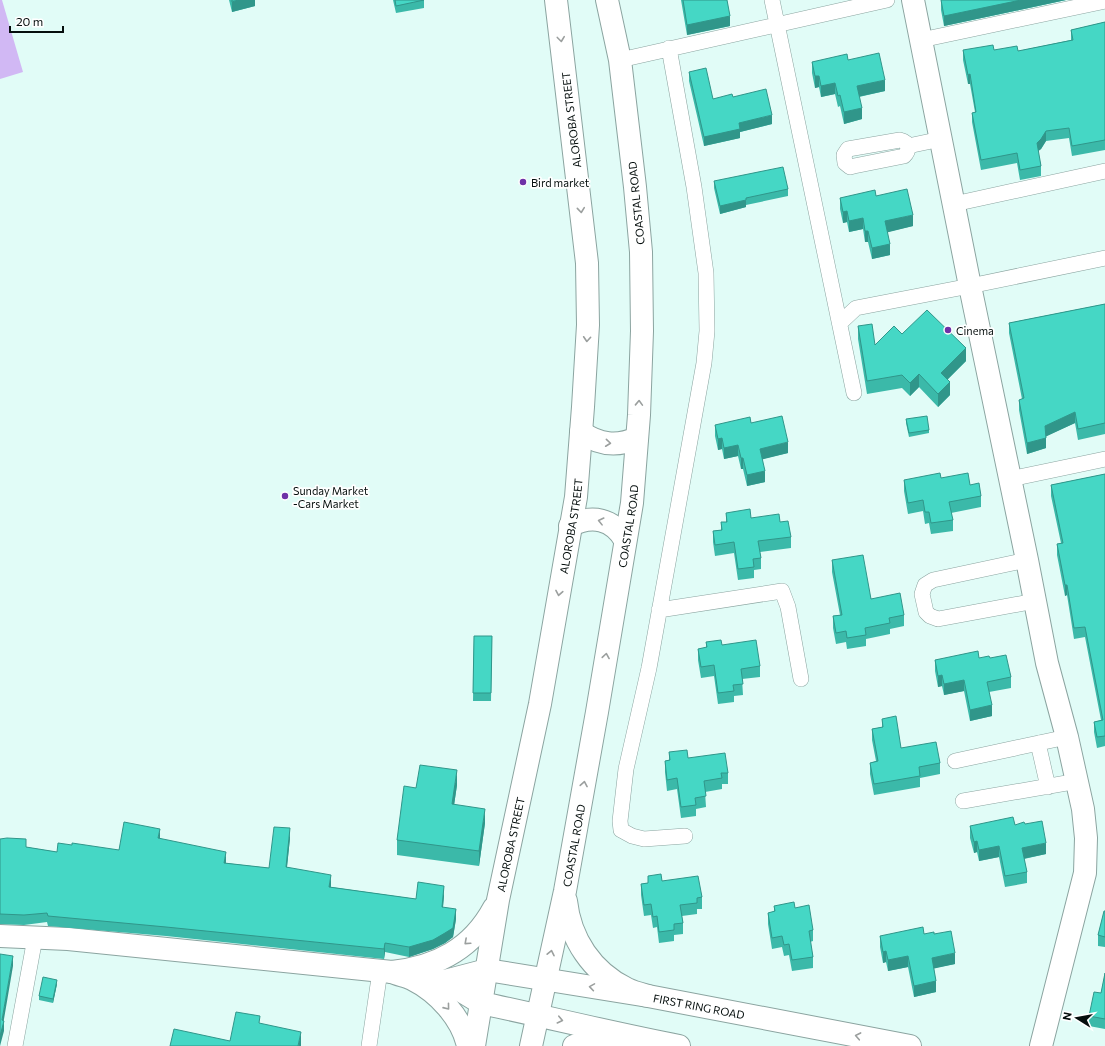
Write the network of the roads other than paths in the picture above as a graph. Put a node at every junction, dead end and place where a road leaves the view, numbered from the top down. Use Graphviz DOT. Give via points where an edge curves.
graph roads {
  1 [pos="556,0"];
  2 [pos="607,0"];
  3 [pos="772,0"];
  4 [pos="887,0"];
  5 [pos="913,0"];
  6 [pos="1095,2"];
  7 [pos="777,24"];
  8 [pos="921,40"];
  9 [pos="669,48"];
  10 [pos="620,60"];
  11 [pos="941,139"];
  12 [pos="908,146"];
  13 [pos="1105,171"];
  14 [pos="954,204"];
  15 [pos="1105,258"];
  16 [pos="970,286"];
  17 [pos="840,323"];
  18 [pos="854,393"];
  19 [pos="581,432"];
  20 [pos="637,438"];
  21 [pos="1105,459"];
  22 [pos="1010,479"];
  23 [pos="570,526"];
  24 [pos="625,540"];
  25 [pos="1027,560"];
  26 [pos="1035,601"];
  27 [pos="659,610"];
  28 [pos="801,679"];
  29 [pos="1067,737"];
  30 [pos="1038,743"];
  31 [pos="955,761"];
  32 [pos="1078,781"];
  33 [pos="1048,787"];
  34 [pos="963,801"];
  35 [pos="685,836"];
  36 [pos="565,891"];
  37 [pos="498,900"];
  38 [pos="0,936"];
  39 [pos="35,938"];
  40 [pos="487,970"];
  41 [pos="386,972"];
  42 [pos="545,980"];
  43 [pos="445,981"];
  44 [pos="648,996"];
  45 [pos="480,1003"];
  46 [pos="537,1015"];
  47 [pos="627,1036"];
  48 [pos="15,1046"];
  49 [pos="369,1046"];
  50 [pos="468,1046"];
  51 [pos="474,1046"];
  52 [pos="531,1046"];
  53 [pos="574,1046"];
  54 [pos="679,1046"];
  55 [pos="910,1046"];
  56 [pos="1041,1046"];
  1 -- 19 [label="main road, ALOROBA STREET, one-way" via="587,263 588,325"];
  2 -- 10 [label="main road, COASTAL ROAD"];
  3 -- 7 [label="street"];
  4 -- 7 [label="street"];
  5 -- 8 [label="main road"];
  6 -- 8 [label="street"];
  7 -- 9 [label="street"];
  7 -- 17 [label="street"];
  8 -- 11 [label="main road"];
  9 -- 10 [label="street"];
  9 -- 27 [label="street" via="694,187 706,273 707,330 704,363"];
  20 -- 10 [label="main road, COASTAL ROAD, one-way" via="642,331 641,252"];
  11 -- 12 [label="street"];
  11 -- 14 [label="main road"];
  13 -- 14 [label="street"];
  14 -- 16 [label="main road"];
  15 -- 16 [label="street"];
  16 -- 17 [label="street" via="856,308"];
  16 -- 22 [label="main road"];
  17 -- 18 [label="street"];
  19 -- 20 [label="main road, one-way" via="606,443 616,444"];
  19 -- 23 [label="main road, ALOROBA STREET" via="576,498"];
  20 -- 24 [label="main road, COASTAL ROAD" via="632,503"];
  21 -- 22 [label="street"];
  22 -- 25 [label="main road"];
  24 -- 23 [label="main road, one-way" via="621,533 607,522 584,520"];
  23 -- 37 [label="main road, ALOROBA STREET, one-way" via="540,704"];
  36 -- 24 [label="main road, COASTAL ROAD, one-way"];
  25 -- 26 [label="main road"];
  25 -- 26 [label="street" via="933,580 925,585 922,594 926,612 938,620"];
  26 -- 29 [label="main road" via="1047,662"];
  27 -- 28 [label="street" via="782,591 788,607"];
  27 -- 35 [label="street" via="626,769 620,821 622,830 644,839"];
  29 -- 30 [label="street"];
  29 -- 32 [label="main road"];
  30 -- 31 [label="street"];
  30 -- 33 [label="street"];
  32 -- 33 [label="street"];
  32 -- 56 [label="main road" via="1086,838 1085,873"];
  33 -- 34 [label="street"];
  42 -- 36 [label="main road, COASTAL ROAD, one-way"];
  36 -- 44 [label="main road" via="572,931 594,966 610,980 628,990"];
  37 -- 40 [label="main road, ALOROBA STREET"];
  37 -- 41 [label="main road, one-way" via="477,933 447,957 430,965"];
  38 -- 39 [label="main road"];
  39 -- 41 [label="main road" via="68,939"];
  39 -- 48 [label="street"];
  40 -- 42 [label="main road, FIRST RING ROAD"];
  40 -- 43 [label="main road"];
  40 -- 45 [label="main road, ALOROBA STREET"];
  41 -- 43 [label="main road"];
  41 -- 49 [label="street"];
  41 -- 50 [label="main road, one-way" via="412,979 431,991 446,1005 459,1023"];
  44 -- 42 [label="main road, FIRST RING ROAD, one-way"];
  42 -- 46 [label="main road, COASTAL ROAD"];
  43 -- 45 [label="main road"];
  55 -- 44 [label="main road, FIRST RING ROAD, one-way"];
  45 -- 46 [label="main road"];
  45 -- 51 [label="main road, ALOROBA STREET"];
  46 -- 47 [label="main road, one-way"];
  46 -- 52 [label="main road, COASTAL ROAD"];
  47 -- 53 [label="main road" via="595,1038"];
  47 -- 54 [label="main road"];
}
